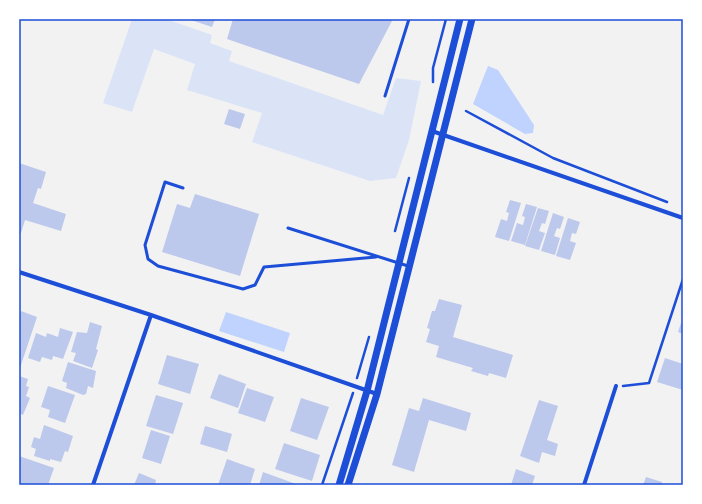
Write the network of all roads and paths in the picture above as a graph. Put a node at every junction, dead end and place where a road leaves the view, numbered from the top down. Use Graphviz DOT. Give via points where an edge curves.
graph roads {
  1 [pos="409,19"];
  2 [pos="460,19"];
  3 [pos="472,19"];
  4 [pos="385,96"];
  5 [pos="466,110"];
  6 [pos="432,131"];
  7 [pos="443,134"];
  8 [pos="183,188"];
  9 [pos="669,203"];
  10 [pos="683,218"];
  11 [pos="288,228"];
  12 [pos="376,257"];
  13 [pos="399,263"];
  14 [pos="408,266"];
  15 [pos="19,272"];
  16 [pos="683,279"];
  17 [pos="151,315"];
  18 [pos="616,386"];
  19 [pos="367,391"];
  20 [pos="377,394"];
  21 [pos="93,485"];
  22 [pos="339,485"];
  23 [pos="348,485"];
  24 [pos="584,485"];
  1 -- 4 [label="lane"];
  2 -- 6 [label="street"];
  3 -- 7 [label="street"];
  5 -- 9 [label="path" via="553,158"];
  6 -- 7 [label="street"];
  6 -- 13 [label="street"];
  7 -- 10 [label="street"];
  7 -- 14 [label="street"];
  8 -- 12 [label="lane" via="165,182 145,245 148,259 158,266 243,290 256,284 264,267"];
  11 -- 12 [label="lane" via="340,243"];
  12 -- 13 [label="lane"];
  13 -- 14 [label="lane"];
  13 -- 19 [label="street"];
  14 -- 20 [label="street"];
  15 -- 17 [label="street"];
  16 -- 18 [label="path" via="649,384"];
  17 -- 19 [label="street"];
  17 -- 21 [label="street"];
  18 -- 24 [label="street"];
  19 -- 20 [label="street"];
  19 -- 22 [label="street"];
  20 -- 23 [label="street"];
}
